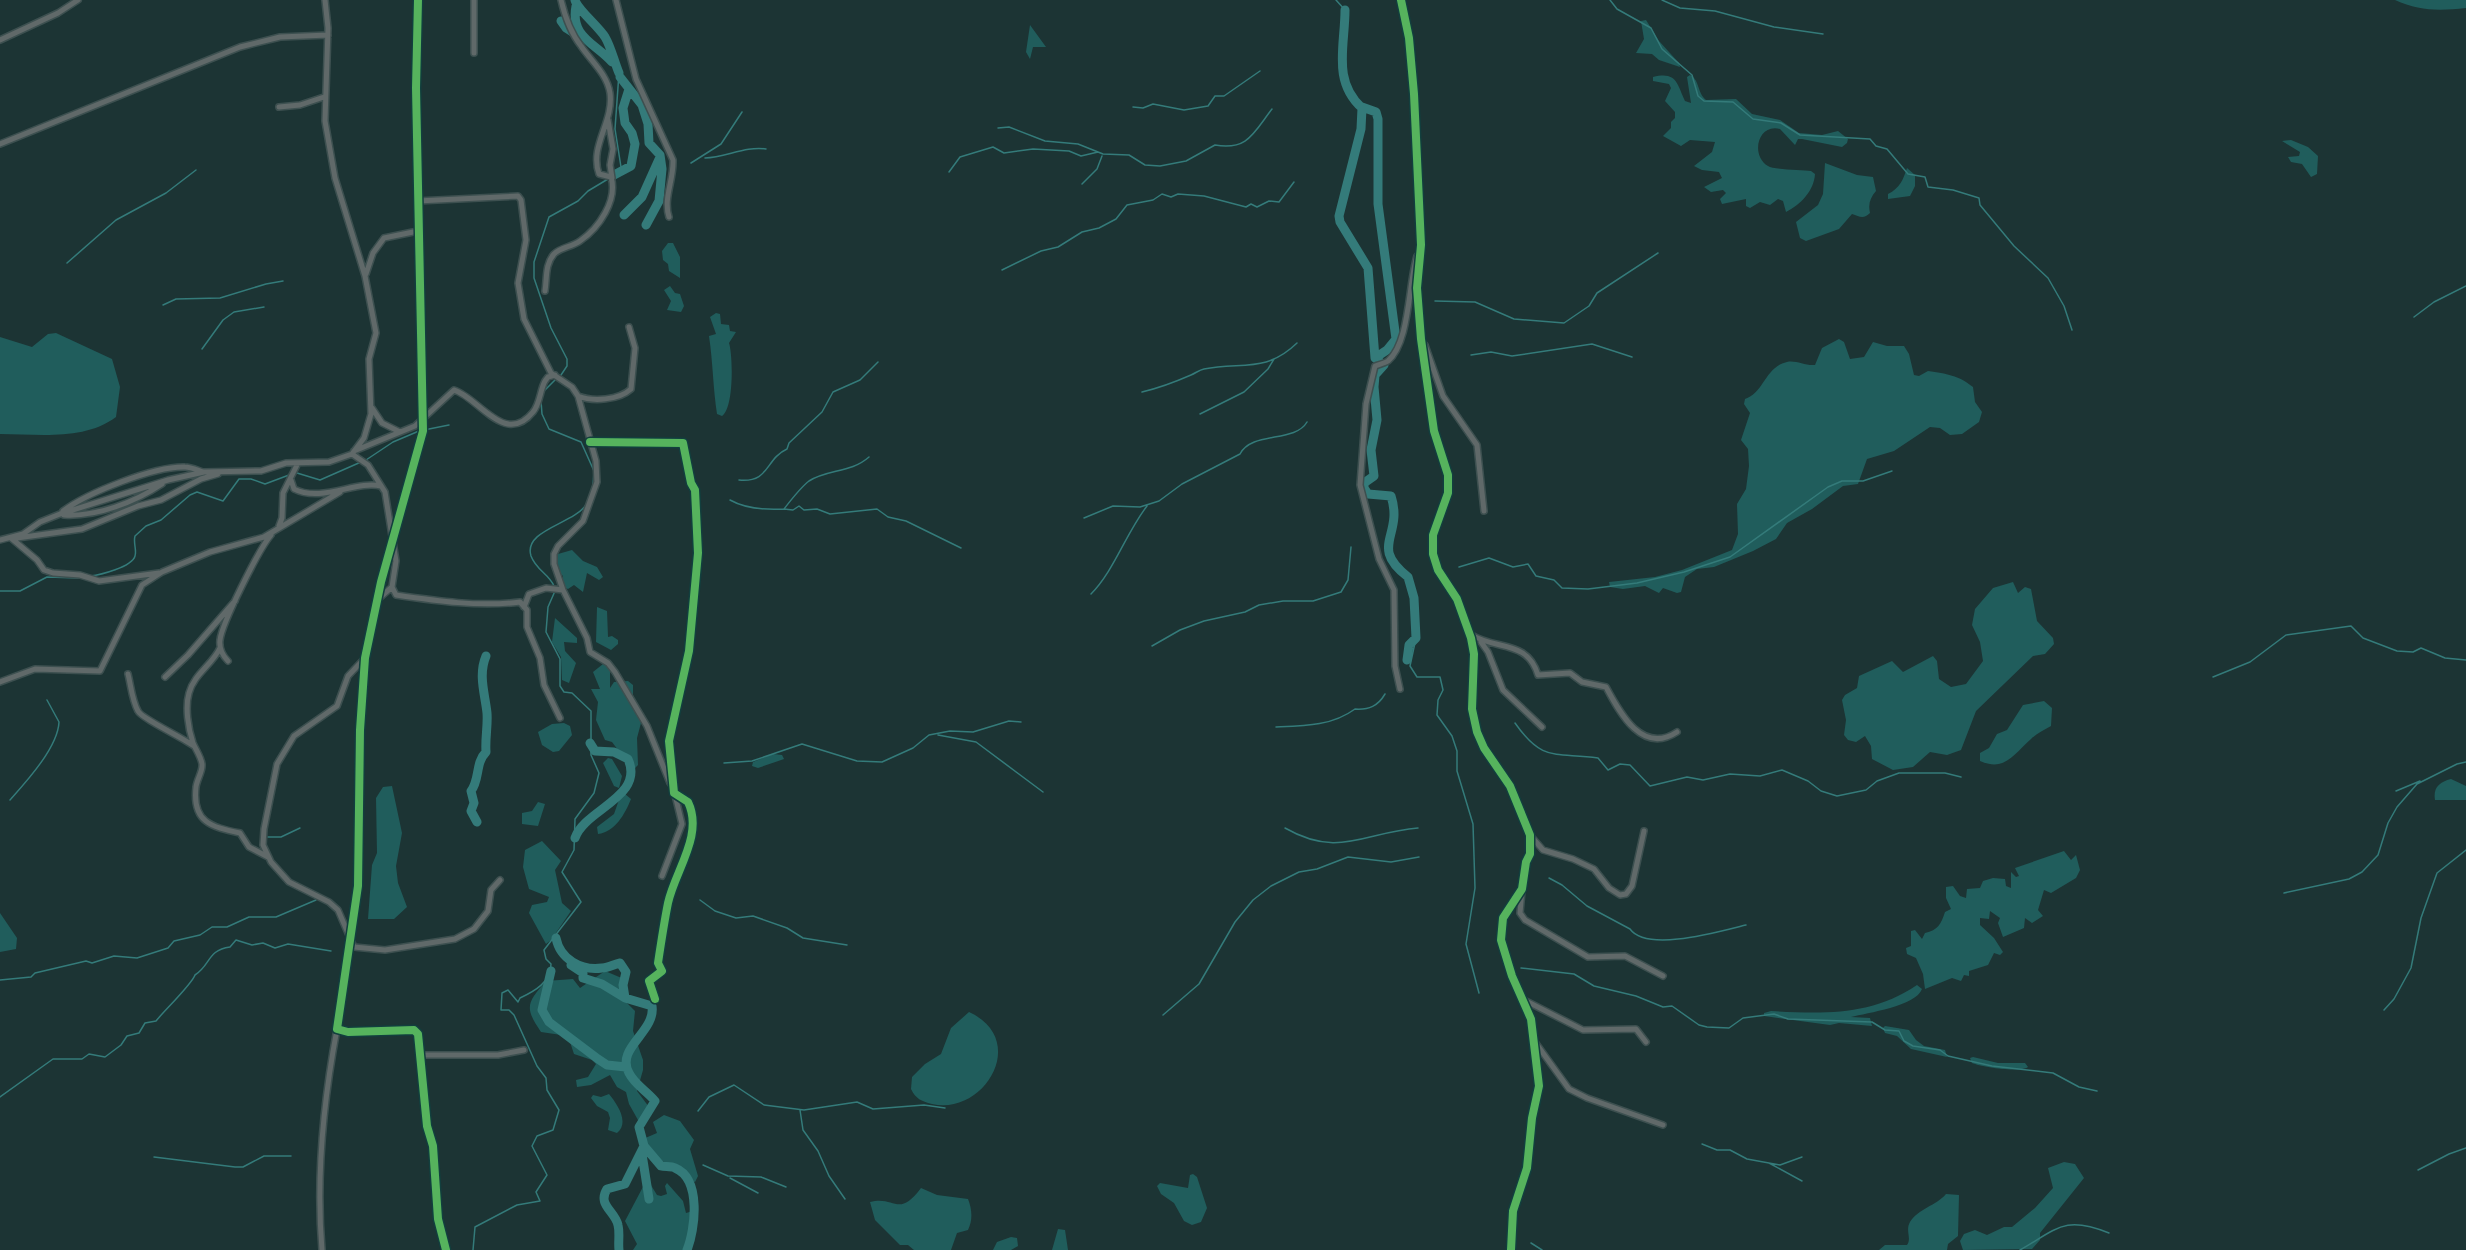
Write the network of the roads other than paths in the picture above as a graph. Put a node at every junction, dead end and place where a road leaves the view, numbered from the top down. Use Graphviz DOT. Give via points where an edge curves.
graph roads {
  1 [pos="78,0"];
  2 [pos="325,0"];
  3 [pos="418,0"];
  4 [pos="474,0"];
  5 [pos="561,0"];
  6 [pos="616,0"];
  7 [pos="1401,0"];
  8 [pos="328,35"];
  9 [pos="0,40"];
  10 [pos="474,53"];
  11 [pos="324,97"];
  12 [pos="279,107"];
  13 [pos="608,119"];
  14 [pos="0,144"];
  15 [pos="612,178"];
  16 [pos="417,201"];
  17 [pos="669,216"];
  18 [pos="418,231"];
  19 [pos="1420,246"];
  20 [pos="365,276"];
  21 [pos="546,291"];
  22 [pos="629,327"];
  23 [pos="1421,335"];
  24 [pos="555,375"];
  25 [pos="578,396"];
  26 [pos="370,404"];
  27 [pos="423,416"];
  28 [pos="400,432"];
  29 [pos="590,442"];
  30 [pos="353,453"];
  31 [pos="298,463"];
  32 [pos="204,472"];
  33 [pos="222,472"];
  34 [pos="291,478"];
  35 [pos="168,480"];
  36 [pos="381,486"];
  37 [pos="340,492"];
  38 [pos="1485,512"];
  39 [pos="60,514"];
  40 [pos="278,528"];
  41 [pos="11,538"];
  42 [pos="0,540"];
  43 [pos="392,542"];
  44 [pos="162,572"];
  45 [pos="392,587"];
  46 [pos="563,590"];
  47 [pos="238,597"];
  48 [pos="377,600"];
  49 [pos="524,607"];
  50 [pos="1470,634"];
  51 [pos="1480,641"];
  52 [pos="220,648"];
  53 [pos="365,658"];
  54 [pos="228,661"];
  55 [pos="128,674"];
  56 [pos="165,677"];
  57 [pos="0,682"];
  58 [pos="1400,689"];
  59 [pos="560,718"];
  60 [pos="1542,727"];
  61 [pos="1677,732"];
  62 [pos="195,747"];
  63 [pos="674,793"];
  64 [pos="1644,831"];
  65 [pos="1530,835"];
  66 [pos="268,857"];
  67 [pos="662,876"];
  68 [pos="500,880"];
  69 [pos="1522,888"];
  70 [pos="352,943"];
  71 [pos="1663,976"];
  72 [pos="655,999"];
  73 [pos="1524,1000"];
  74 [pos="337,1029"];
  75 [pos="1534,1041"];
  76 [pos="1646,1042"];
  77 [pos="524,1050"];
  78 [pos="422,1055"];
  79 [pos="1663,1125"];
  80 [pos="322,1250"];
  81 [pos="446,1250"];
  82 [pos="1511,1250"];
  1 -- 9 [label="street" via="58,14"];
  2 -- 8 [label="street"];
  3 -- 16 [label="street"];
  4 -- 10 [label="street"];
  5 -- 13 [label="street" via="574,36 607,83"];
  6 -- 17 [label="street" via="636,79 673,160"];
  7 -- 19 [label="street" via="1411,57"];
  8 -- 11 [label="street"];
  8 -- 14 [label="street" via="280,37 240,47"];
  11 -- 12 [label="street"];
  11 -- 20 [label="street" via="335,178"];
  13 -- 15 [label="street"];
  13 -- 15 [label="street" via="595,161 599,174"];
  15 -- 21 [label="street" via="611,204 579,242 555,253 547,267"];
  16 -- 18 [label="street"];
  16 -- 24 [label="street" via="518,196 526,240 518,283 524,319 546,365"];
  18 -- 20 [label="street" via="384,238 373,253"];
  18 -- 27 [label="street"];
  19 -- 23 [label="street" via="1417,288"];
  19 -- 58 [label="street" via="1410,277 1403,336 1388,361 1375,366 1373,373 1366,404 1360,485 1379,559 1394,590 1395,666"];
  20 -- 26 [label="street" via="376,333 369,359"];
  22 -- 25 [label="street" via="635,348 632,389 600,399"];
  23 -- 38 [label="street" via="1439,388 1477,445"];
  23 -- 50 [label="street" via="1434,431 1448,475 1448,493 1433,535 1433,554"];
  24 -- 25 [label="street"];
  24 -- 27 [label="street" via="545,381 533,412 516,423 497,422 470,398 454,390"];
  25 -- 29 [label="street"];
  26 -- 28 [label="street" via="382,423"];
  26 -- 30 [label="street" via="364,438"];
  27 -- 28 [label="street" via="415,426"];
  27 -- 43 [label="street" via="423,431"];
  28 -- 30 [label="street"];
  29 -- 46 [label="street" via="598,470 595,492 583,521 554,554"];
  29 -- 63 [label="street" via="677,441 686,448 695,490 698,553 687,670 669,741"];
  30 -- 31 [label="street" via="329,462"];
  30 -- 36 [label="street" via="368,465"];
  31 -- 33 [label="street" via="261,471"];
  31 -- 34 [label="street"];
  32 -- 33 [label="street"];
  32 -- 35 [label="street"];
  32 -- 39 [label="street" via="186,466 142,476 85,496"];
  33 -- 41 [label="street" via="82,529"];
  34 -- 37 [label="street" via="294,489 304,493"];
  34 -- 40 [label="street" via="283,493"];
  35 -- 39 [label="street"];
  35 -- 39 [label="street" via="137,500 78,516"];
  36 -- 37 [label="street"];
  36 -- 43 [label="street"];
  37 -- 40 [label="street"];
  39 -- 41 [label="street"];
  40 -- 44 [label="street" via="264,537 210,552"];
  40 -- 47 [label="street" via="262,546"];
  41 -- 42 [label="street"];
  41 -- 44 [label="street" via="44,570 53,573 99,581"];
  43 -- 45 [label="street" via="396,561"];
  43 -- 48 [label="street"];
  44 -- 57 [label="street" via="142,585 100,671 35,669"];
  45 -- 48 [label="street"];
  45 -- 49 [label="street" via="396,595 467,604 520,602"];
  46 -- 49 [label="street" via="546,588 529,594"];
  46 -- 63 [label="street" via="590,652 608,663 647,726"];
  47 -- 52 [label="street" via="220,638"];
  47 -- 56 [label="street"];
  48 -- 53 [label="street"];
  49 -- 59 [label="street" via="544,685"];
  50 -- 51 [label="street"];
  50 -- 65 [label="street" via="1474,654 1472,710 1477,732 1510,786"];
  51 -- 60 [label="street" via="1503,690"];
  51 -- 61 [label="street" via="1516,647 1535,665 1538,675 1570,673 1582,682 1606,687 1625,719 1644,736 1660,740"];
  52 -- 54 [label="street"];
  52 -- 62 [label="street" via="215,660 189,690 186,704"];
  53 -- 66 [label="street" via="348,676 337,706 294,736 277,764 264,829 263,845"];
  53 -- 70 [label="street" via="358,886"];
  55 -- 62 [label="street" via="143,718"];
  62 -- 66 [label="street" via="203,765 196,787 197,809 211,827 240,833 249,847"];
  63 -- 67 [label="street" via="682,824"];
  63 -- 72 [label="street" via="688,802 694,822 668,902 658,963 662,971 649,981"];
  64 -- 65 [label="street" via="1632,886 1620,895 1594,869 1543,850"];
  65 -- 69 [label="street"];
  66 -- 70 [label="street" via="290,882 338,910"];
  68 -- 70 [label="street" via="491,890 488,911 474,928 455,939 385,950 366,950"];
  69 -- 71 [label="street" via="1520,913 1525,920 1588,957 1625,956"];
  69 -- 73 [label="street" via="1503,918 1501,940"];
  70 -- 74 [label="street"];
  73 -- 75 [label="street"];
  73 -- 76 [label="street" via="1583,1030 1636,1029"];
  74 -- 78 [label="street" via="414,1030"];
  74 -- 80 [label="street" via="324,1131"];
  75 -- 79 [label="street" via="1569,1089"];
  75 -- 82 [label="street" via="1539,1086 1527,1168 1513,1211"];
  77 -- 78 [label="street" via="498,1055"];
  78 -- 81 [label="street" via="426,1126 433,1146 438,1219"];
}
